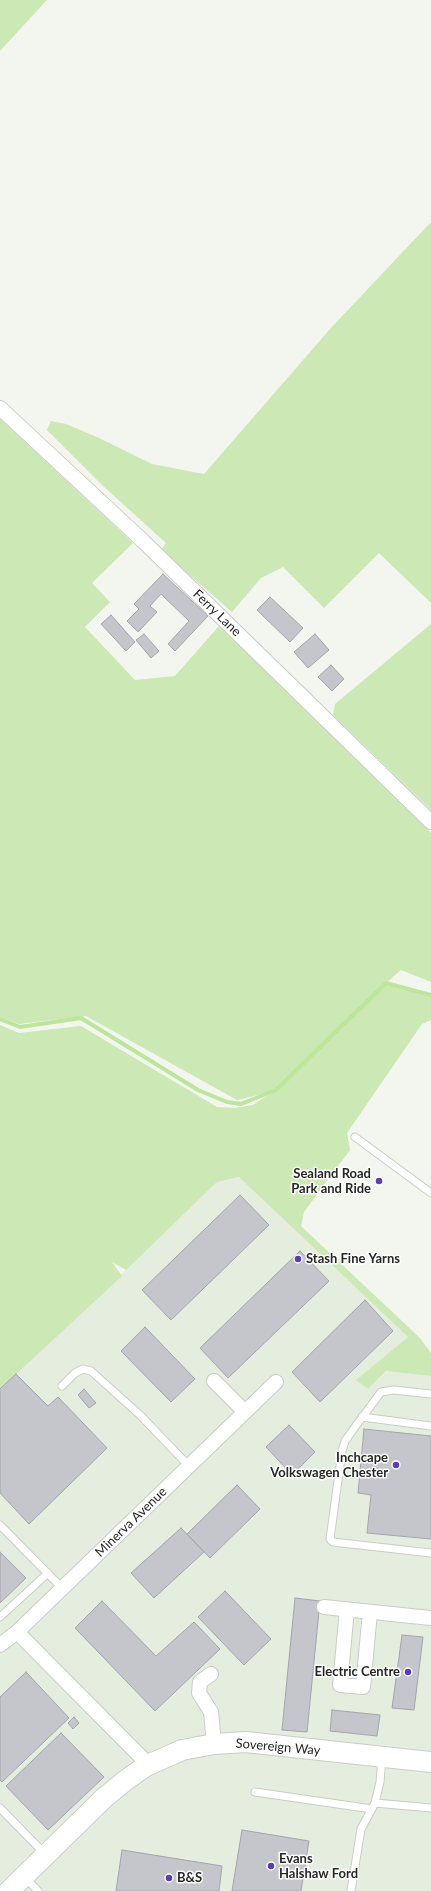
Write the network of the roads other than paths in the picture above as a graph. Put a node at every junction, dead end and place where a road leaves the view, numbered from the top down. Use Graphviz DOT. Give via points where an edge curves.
graph roads {
  1 [pos="0,408"];
  2 [pos="431,822"];
  3 [pos="354,1137"];
  4 [pos="431,1194"];
  5 [pos="214,1381"];
  6 [pos="276,1382"];
  7 [pos="62,1386"];
  8 [pos="431,1394"];
  9 [pos="245,1412"];
  10 [pos="362,1417"];
  11 [pos="431,1426"];
  12 [pos="189,1466"];
  13 [pos="0,1525"];
  14 [pos="431,1553"];
  15 [pos="48,1573"];
  16 [pos="62,1588"];
  17 [pos="324,1607"];
  18 [pos="347,1609"];
  19 [pos="370,1612"];
  20 [pos="0,1617"];
  21 [pos="431,1618"];
  22 [pos="17,1632"];
  23 [pos="0,1645"];
  24 [pos="211,1674"];
  25 [pos="214,1744"];
  26 [pos="382,1757"];
  27 [pos="431,1761"];
  28 [pos="146,1766"];
  29 [pos="255,1792"];
  30 [pos="373,1806"];
  31 [pos="0,1808"];
  32 [pos="431,1808"];
  33 [pos="45,1854"];
  34 [pos="24,1876"];
  35 [pos="9,1891"];
  36 [pos="38,1891"];
  37 [pos="351,1891"];
  1 -- 2 [label="street, Ferry Lane" via="143,541"];
  3 -- 4 [label="lane"];
  5 -- 9 [label="street"];
  6 -- 9 [label="street, Minerva Avenue"];
  7 -- 12 [label="lane" via="75,1373 83,1369 91,1371 140,1415"];
  8 -- 10 [label="lane" via="387,1390 381,1392"];
  9 -- 12 [label="street, Minerva Avenue"];
  10 -- 11 [label="lane"];
  10 -- 14 [label="lane" via="345,1441 342,1451 331,1540"];
  12 -- 16 [label="street, Minerva Avenue"];
  13 -- 15 [label="lane"];
  15 -- 16 [label="lane"];
  15 -- 20 [label="lane"];
  16 -- 22 [label="street, Minerva Avenue"];
  17 -- 18 [label="street"];
  18 -- 19 [label="street"];
  18 -- 19 [label="street" via="340,1685 363,1688"];
  19 -- 21 [label="street"];
  22 -- 23 [label="street, Minerva Avenue"];
  22 -- 28 [label="street"];
  24 -- 25 [label="street" via="200,1682 199,1693 211,1712"];
  25 -- 26 [label="street, Sovereign Way" via="246,1742"];
  25 -- 28 [label="street, Sovereign Way" via="182,1750"];
  26 -- 27 [label="street, Sovereign Way"];
  26 -- 30 [label="lane" via="380,1782"];
  28 -- 33 [label="street, Sovereign Way" via="104,1798"];
  29 -- 30 [label="lane"];
  30 -- 32 [label="lane"];
  30 -- 37 [label="lane" via="361,1829"];
  31 -- 33 [label="lane"];
  33 -- 34 [label="street, Sovereign Way"];
  34 -- 35 [label="street, Sovereign Way"];
  34 -- 36 [label="lane"];
}
